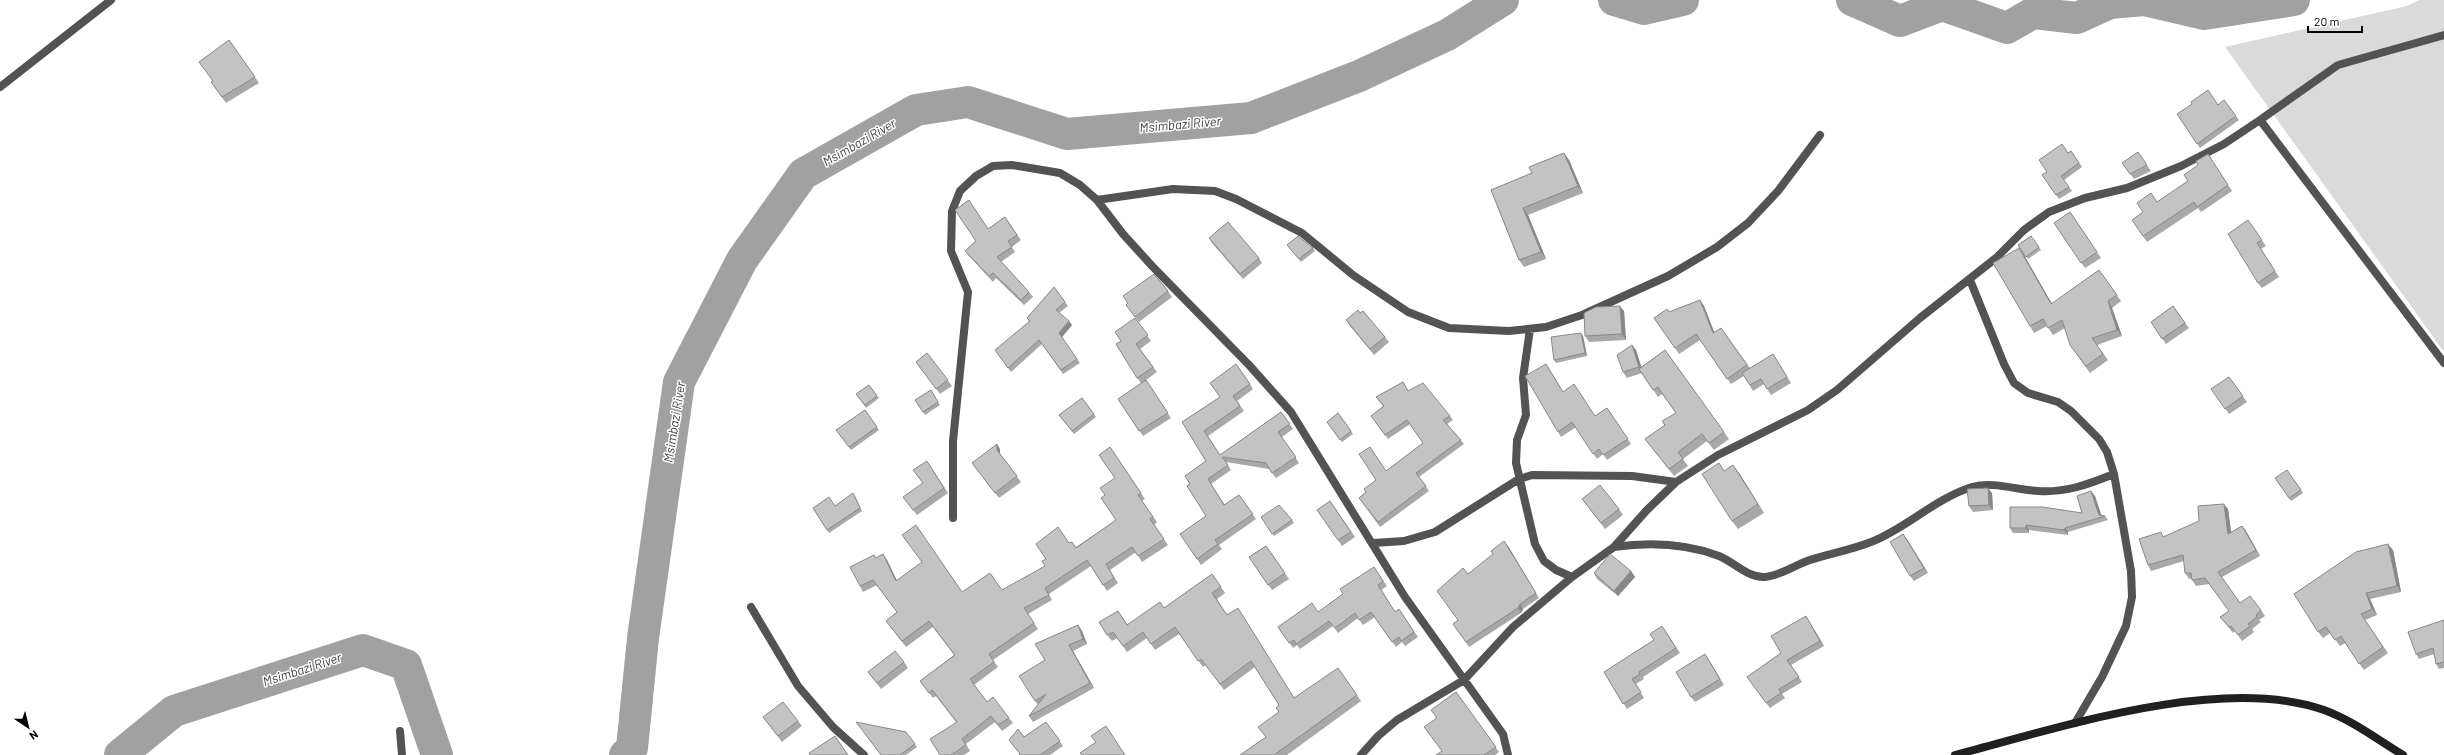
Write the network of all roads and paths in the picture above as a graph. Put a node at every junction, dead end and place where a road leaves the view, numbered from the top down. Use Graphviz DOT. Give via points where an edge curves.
graph roads {
  1 [pos="112,0"];
  2 [pos="2444,35"];
  3 [pos="0,87"];
  4 [pos="2260,120"];
  5 [pos="1820,135"];
  6 [pos="1098,200"];
  7 [pos="1970,280"];
  8 [pos="1530,329"];
  9 [pos="2444,363"];
  10 [pos="2114,474"];
  11 [pos="1519,479"];
  12 [pos="1676,482"];
  13 [pos="953,518"];
  14 [pos="1373,543"];
  15 [pos="1614,547"];
  16 [pos="1572,577"];
  17 [pos="751,607"];
  18 [pos="1464,680"];
  19 [pos="2075,723"];
  20 [pos="400,732"];
  21 [pos="402,755"];
  22 [pos="864,755"];
  23 [pos="1361,755"];
  24 [pos="1508,755"];
  25 [pos="1955,755"];
  26 [pos="2403,755"];
  1 -- 3 [label="street"];
  2 -- 4 [label="street" via="2338,66"];
  4 -- 7 [label="street" via="2224,144 2181,166 2127,188 2085,198 2049,212 2024,230"];
  4 -- 9 [label="street"];
  5 -- 8 [label="street" via="1778,191 1748,223 1717,247 1631,295 1546,328"];
  6 -- 8 [label="street" via="1173,189 1215,191 1302,233 1353,275 1408,312 1449,328 1509,331"];
  6 -- 13 [label="street" via="1060,173 1012,165 992,166 960,191 952,211 950,244 968,292 953,441"];
  6 -- 14 [label="street" via="1123,234 1249,365 1290,412"];
  7 -- 10 [label="street" via="2014,383 2028,393 2058,402 2071,411 2099,439 2107,452"];
  7 -- 12 [label="street" via="1920,318 1837,390 1808,410 1718,455"];
  8 -- 11 [label="street" via="1523,378 1526,415 1515,450"];
  10 -- 15 [label="street" via="2075,489 2058,492 2000,486 1974,487 1944,497 1871,542 1766,577 1757,577 1717,555 1671,544 1645,543"];
  10 -- 19 [label="street" via="2131,572 2132,597 2126,626 2102,677"];
  11 -- 12 [label="street" via="1542,474 1639,476"];
  11 -- 14 [label="street" via="1435,532 1404,541"];
  11 -- 16 [label="street" via="1538,550 1544,561"];
  12 -- 15 [label="street"];
  14 -- 18 [label="street" via="1405,597"];
  15 -- 16 [label="street"];
  16 -- 18 [label="street" via="1513,627"];
  17 -- 22 [label="street" via="798,686 833,727"];
  18 -- 23 [label="street" via="1397,720"];
  18 -- 24 [label="street" via="1503,734"];
  19 -- 25 [label="street"];
  19 -- 26 [label="street" via="2204,700 2280,699 2324,710"];
  20 -- 21 [label="street"];
}
